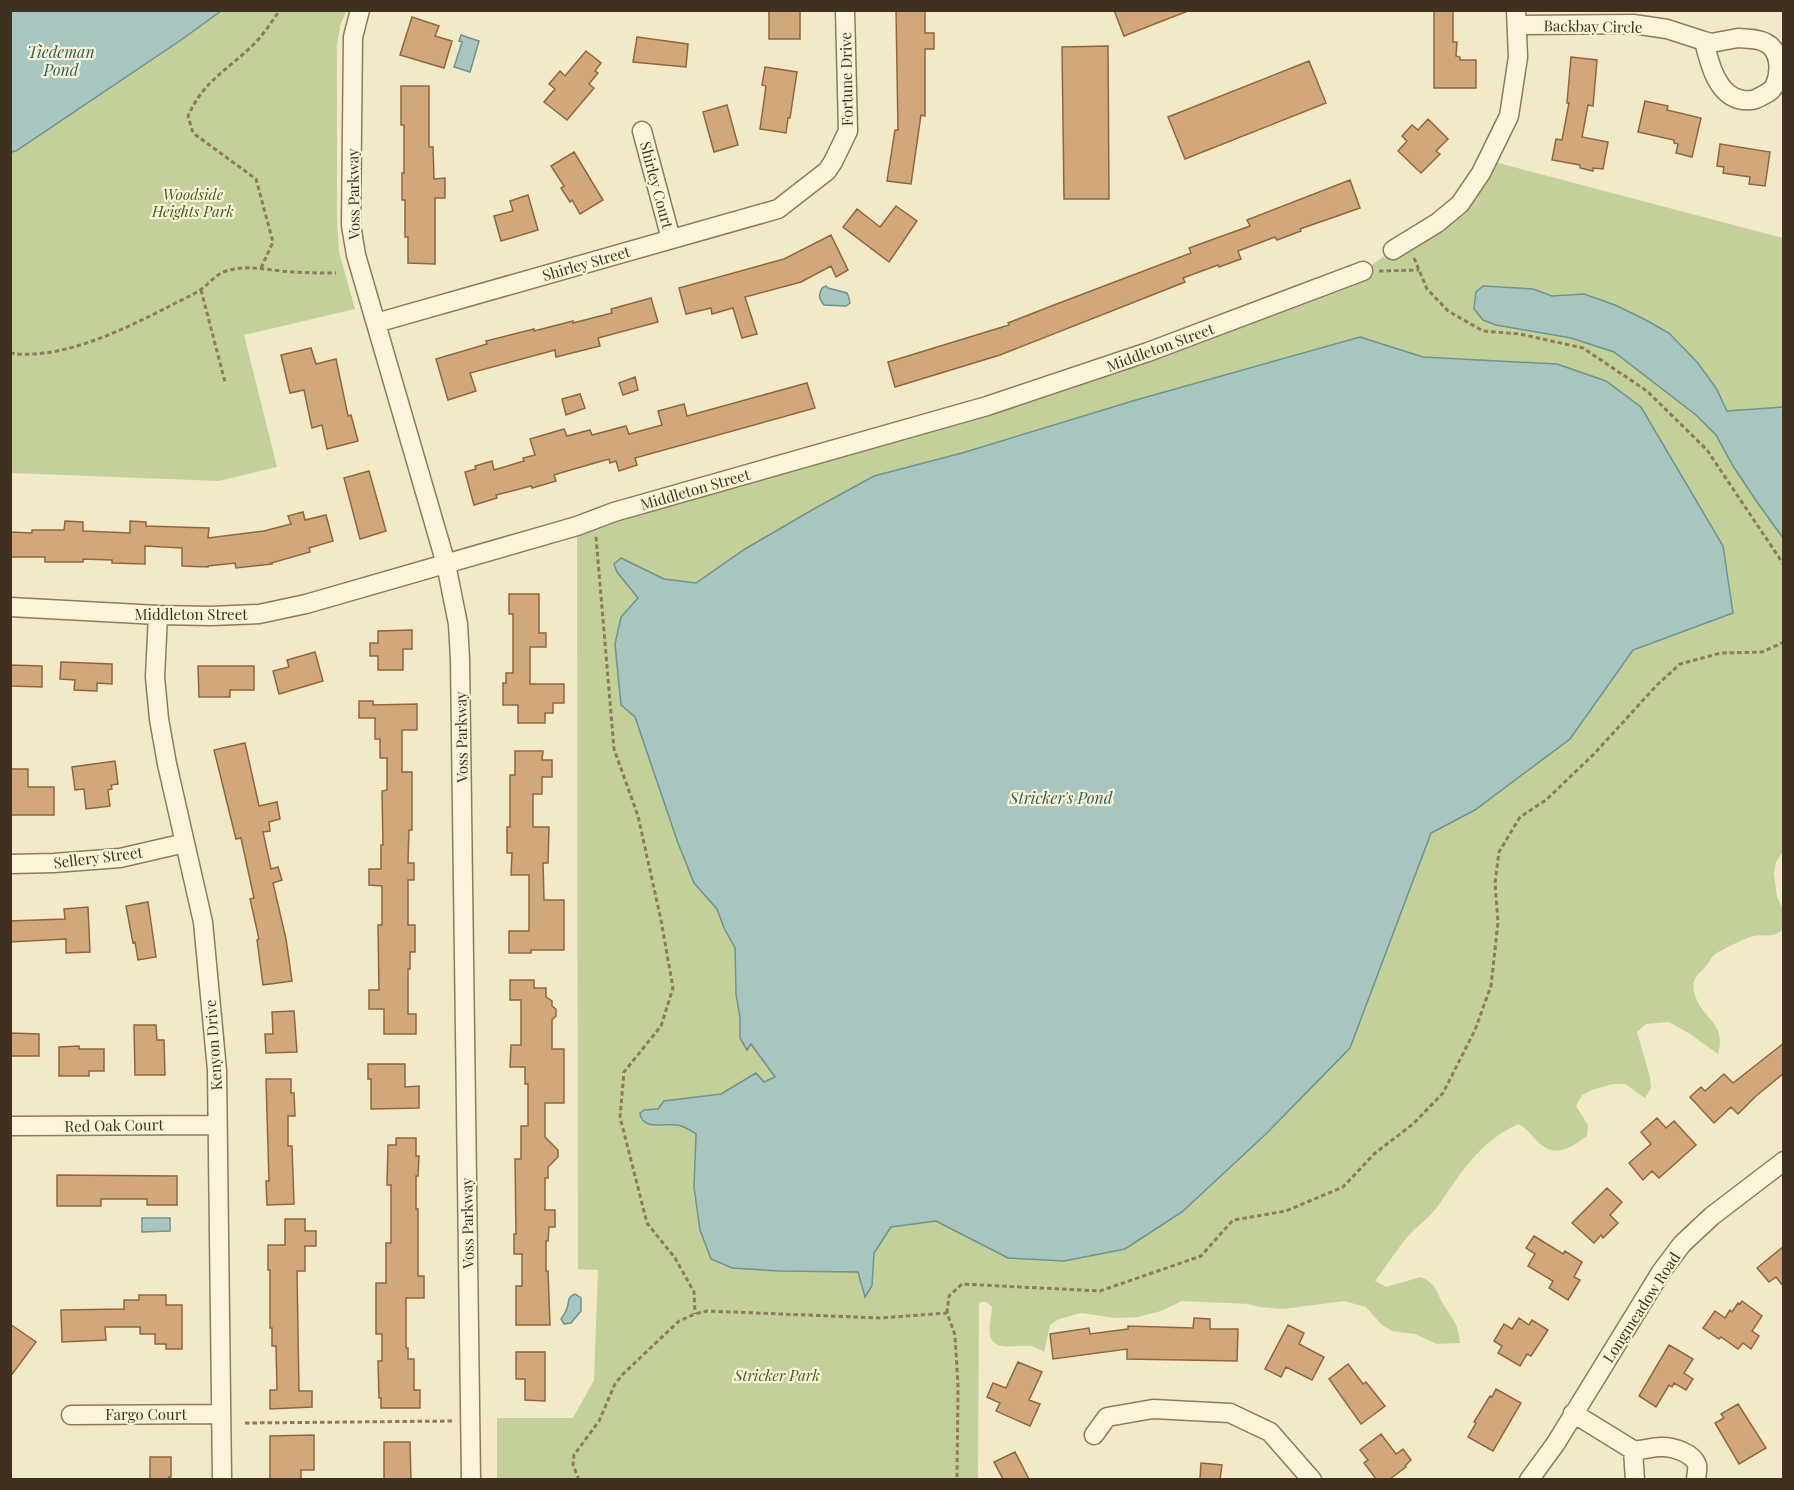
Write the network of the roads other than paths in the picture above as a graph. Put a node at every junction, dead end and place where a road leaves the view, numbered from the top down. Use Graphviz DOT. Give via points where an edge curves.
graph roads {
  1 [pos="360,10"];
  2 [pos="845,10"];
  3 [pos="1516,18"];
  4 [pos="1704,41"];
  5 [pos="642,131"];
  6 [pos="793,197"];
  7 [pos="671,239"];
  8 [pos="1399,246"];
  9 [pos="1363,271"];
  10 [pos="376,323"];
  11 [pos="446,564"];
  12 [pos="10,607"];
  13 [pos="158,615"];
  14 [pos="185,843"];
  15 [pos="10,864"];
  16 [pos="217,1125"];
  17 [pos="10,1126"];
  18 [pos="1784,1161"];
  19 [pos="1574,1413"];
  20 [pos="71,1414"];
  21 [pos="221,1414"];
  22 [pos="1094,1435"];
  23 [pos="1633,1450"];
  24 [pos="222,1479"];
  25 [pos="471,1479"];
  26 [pos="1312,1479"];
  27 [pos="1529,1479"];
  28 [pos="1635,1479"];
  29 [pos="1696,1479"];
  1 -- 10 [label="street, Voss Parkway" via="353,37 351,225"];
  2 -- 6 [label="street, Fortune Drive" via="848,131 827,171"];
  3 -- 4 [label="street, Backbay Circle" via="1633,24 1667,29"];
  3 -- 8 [label="street" via="1518,57 1509,116 1480,173 1460,204"];
  5 -- 7 [label="street, Shirley Court"];
  6 -- 7 [label="street, Shirley Street" via="778,208"];
  7 -- 10 [label="street, Shirley Street"];
  9 -- 11 [label="street, Middleton Street" via="1149,352 997,402"];
  10 -- 11 [label="street, Voss Parkway"];
  11 -- 13 [label="street, Middleton Street" via="259,614"];
  11 -- 25 [label="street, Voss Parkway" via="458,624 460,659"];
  12 -- 13 [label="street, Middleton Street"];
  13 -- 14 [label="street, Kenyon Drive" via="155,677 159,719"];
  14 -- 15 [label="street, Sellery Street" via="120,858"];
  14 -- 16 [label="street, Kenyon Drive" via="203,922 217,1070"];
  16 -- 17 [label="street, Red Oak Court"];
  16 -- 21 [label="street, Kenyon Drive"];
  18 -- 19 [label="street, Longmeadow Road" via="1682,1244"];
  19 -- 23 [label="street"];
  19 -- 27 [label="street, Longmeadow Road"];
  20 -- 21 [label="street, Fargo Court"];
  21 -- 24 [label="street, Kenyon Drive"];
  22 -- 26 [label="street" via="1107,1417 1153,1409 1230,1413 1270,1432"];
  23 -- 28 [label="street"];
  23 -- 29 [label="street" via="1669,1447 1690,1455 1697,1466"];
}
